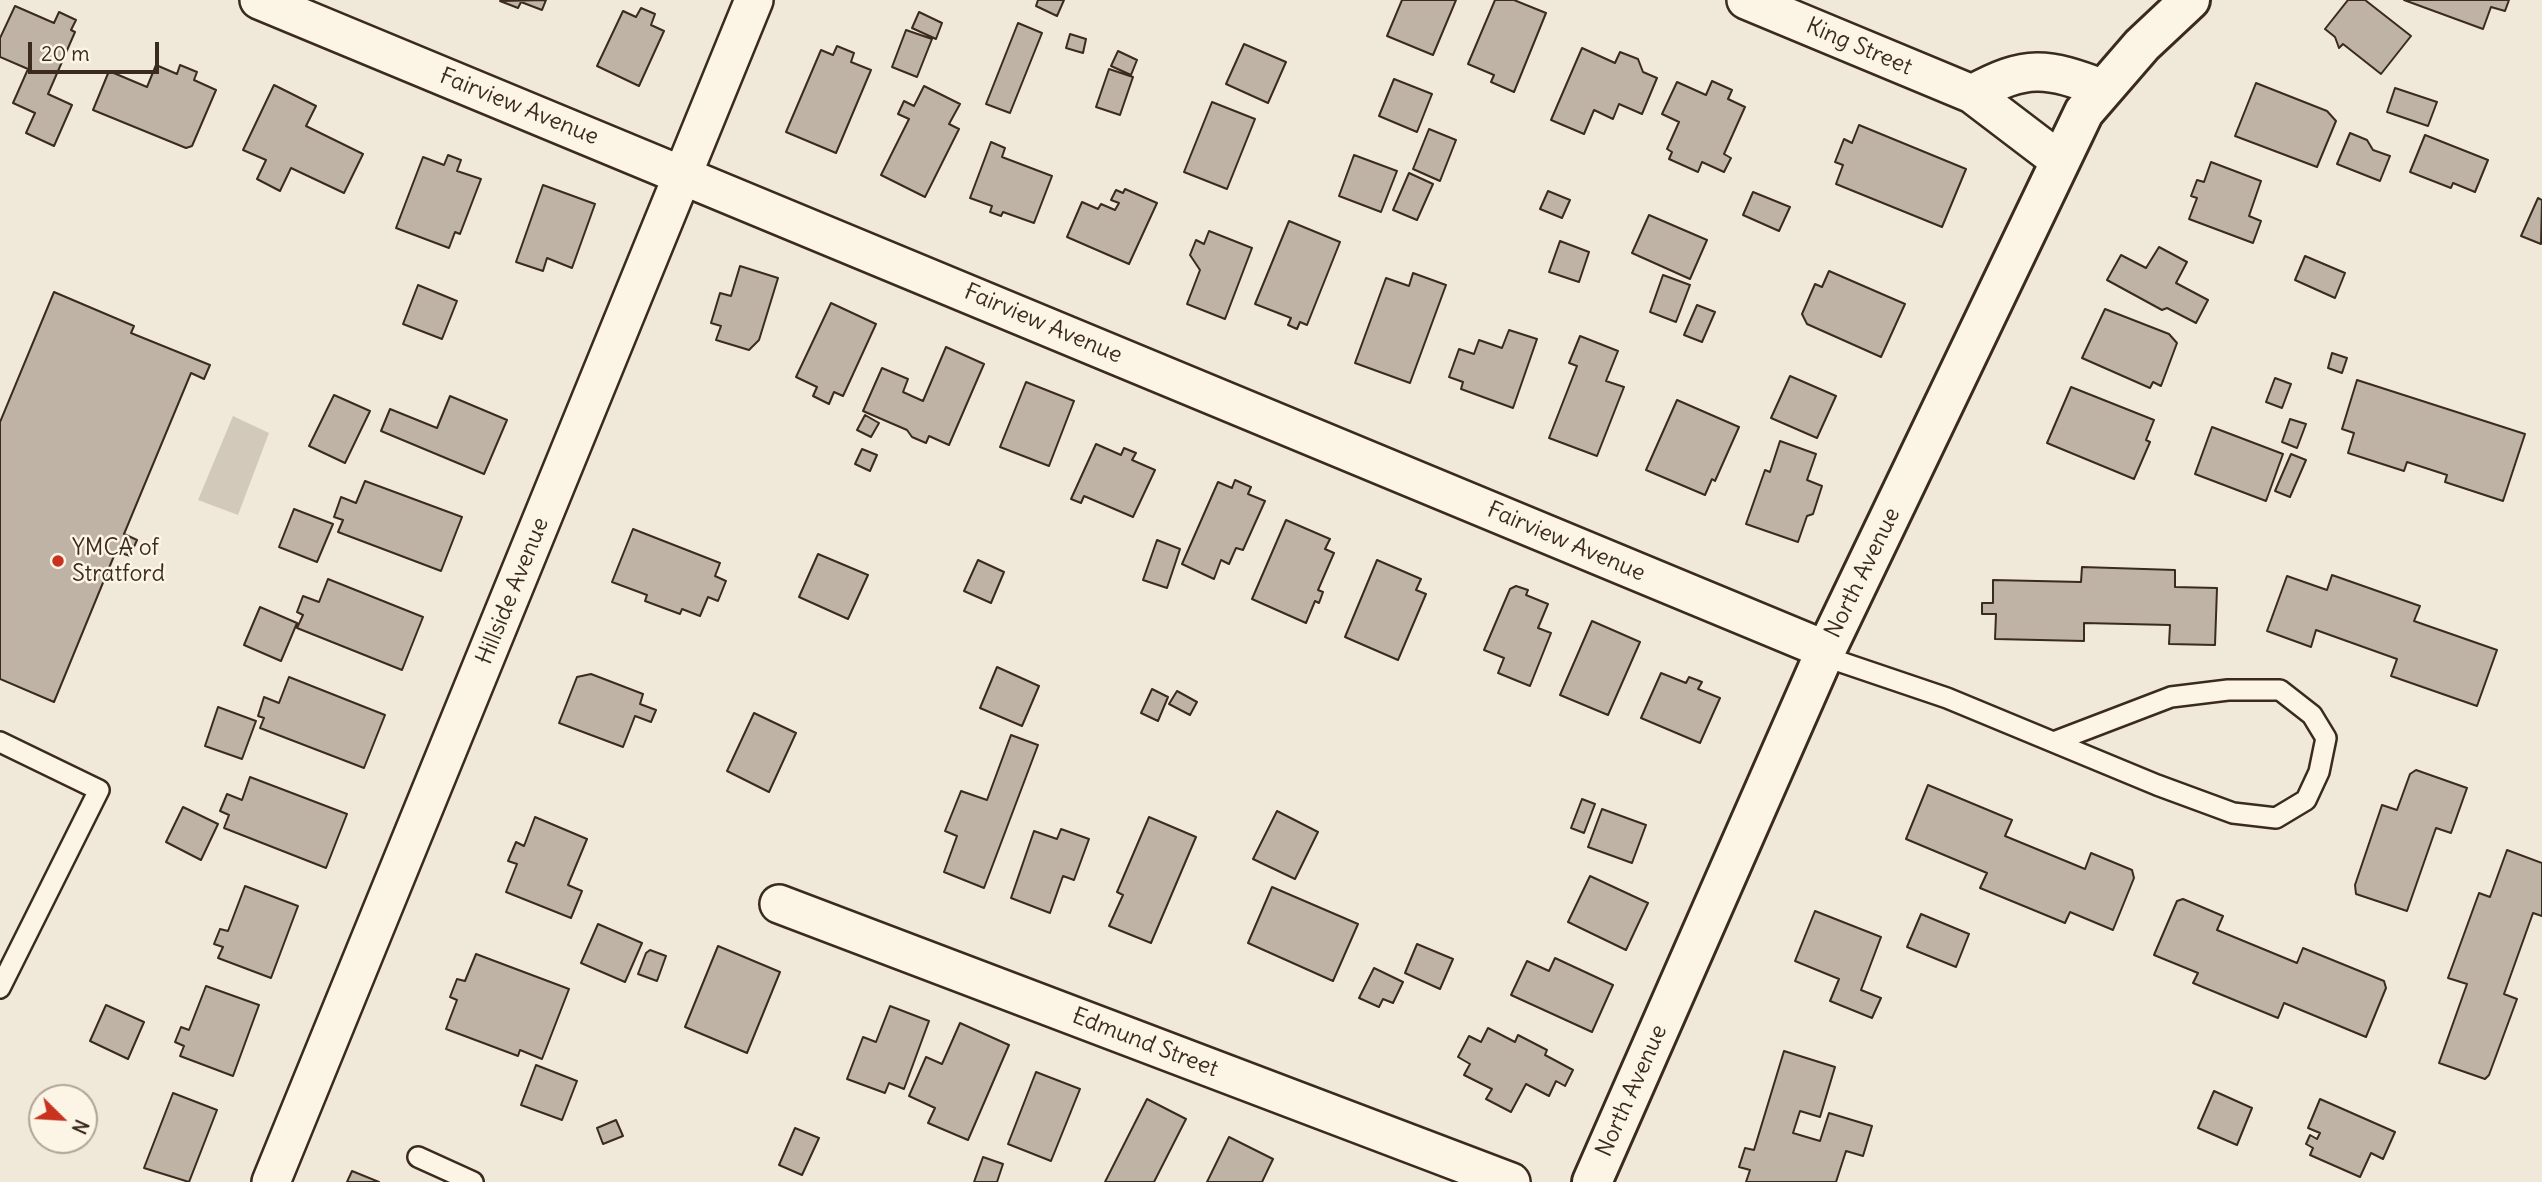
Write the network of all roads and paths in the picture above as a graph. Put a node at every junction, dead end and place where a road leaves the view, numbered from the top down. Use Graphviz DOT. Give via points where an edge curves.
graph roads {
  1 [pos="259,0"];
  2 [pos="754,0"];
  3 [pos="1746,0"];
  4 [pos="2190,0"];
  5 [pos="2104,89"];
  6 [pos="1972,94"];
  7 [pos="2060,161"];
  8 [pos="683,174"];
  9 [pos="1824,653"];
  10 [pos="2056,741"];
  11 [pos="0,742"];
  12 [pos="779,904"];
  13 [pos="0,988"];
  14 [pos="418,1157"];
  15 [pos="271,1182"];
  16 [pos="473,1182"];
  17 [pos="1511,1182"];
  18 [pos="1592,1182"];
  1 -- 8 [label="street, Fairview Avenue"];
  2 -- 8 [label="street, Hillside Avenue"];
  3 -- 6 [label="street, King Street"];
  4 -- 5 [label="street, North Avenue"];
  5 -- 6 [label="street" via="2061,72 2038,71 2004,76"];
  5 -- 7 [label="street, North Avenue" via="2084,112"];
  6 -- 7 [label="street, King Street"];
  7 -- 9 [label="street, North Avenue"];
  8 -- 9 [label="street, Fairview Avenue"];
  8 -- 15 [label="street, Hillside Avenue"];
  9 -- 10 [label="lane"];
  9 -- 18 [label="street, North Avenue"];
  10 -- 10 [label="lane" via="2233,813 2276,818 2306,800 2319,772 2326,738 2312,715 2280,690 2228,690 2171,697"];
  11 -- 13 [label="lane" via="99,790"];
  12 -- 17 [label="street, Edmund Street"];
  14 -- 16 [label="lane"];
}
